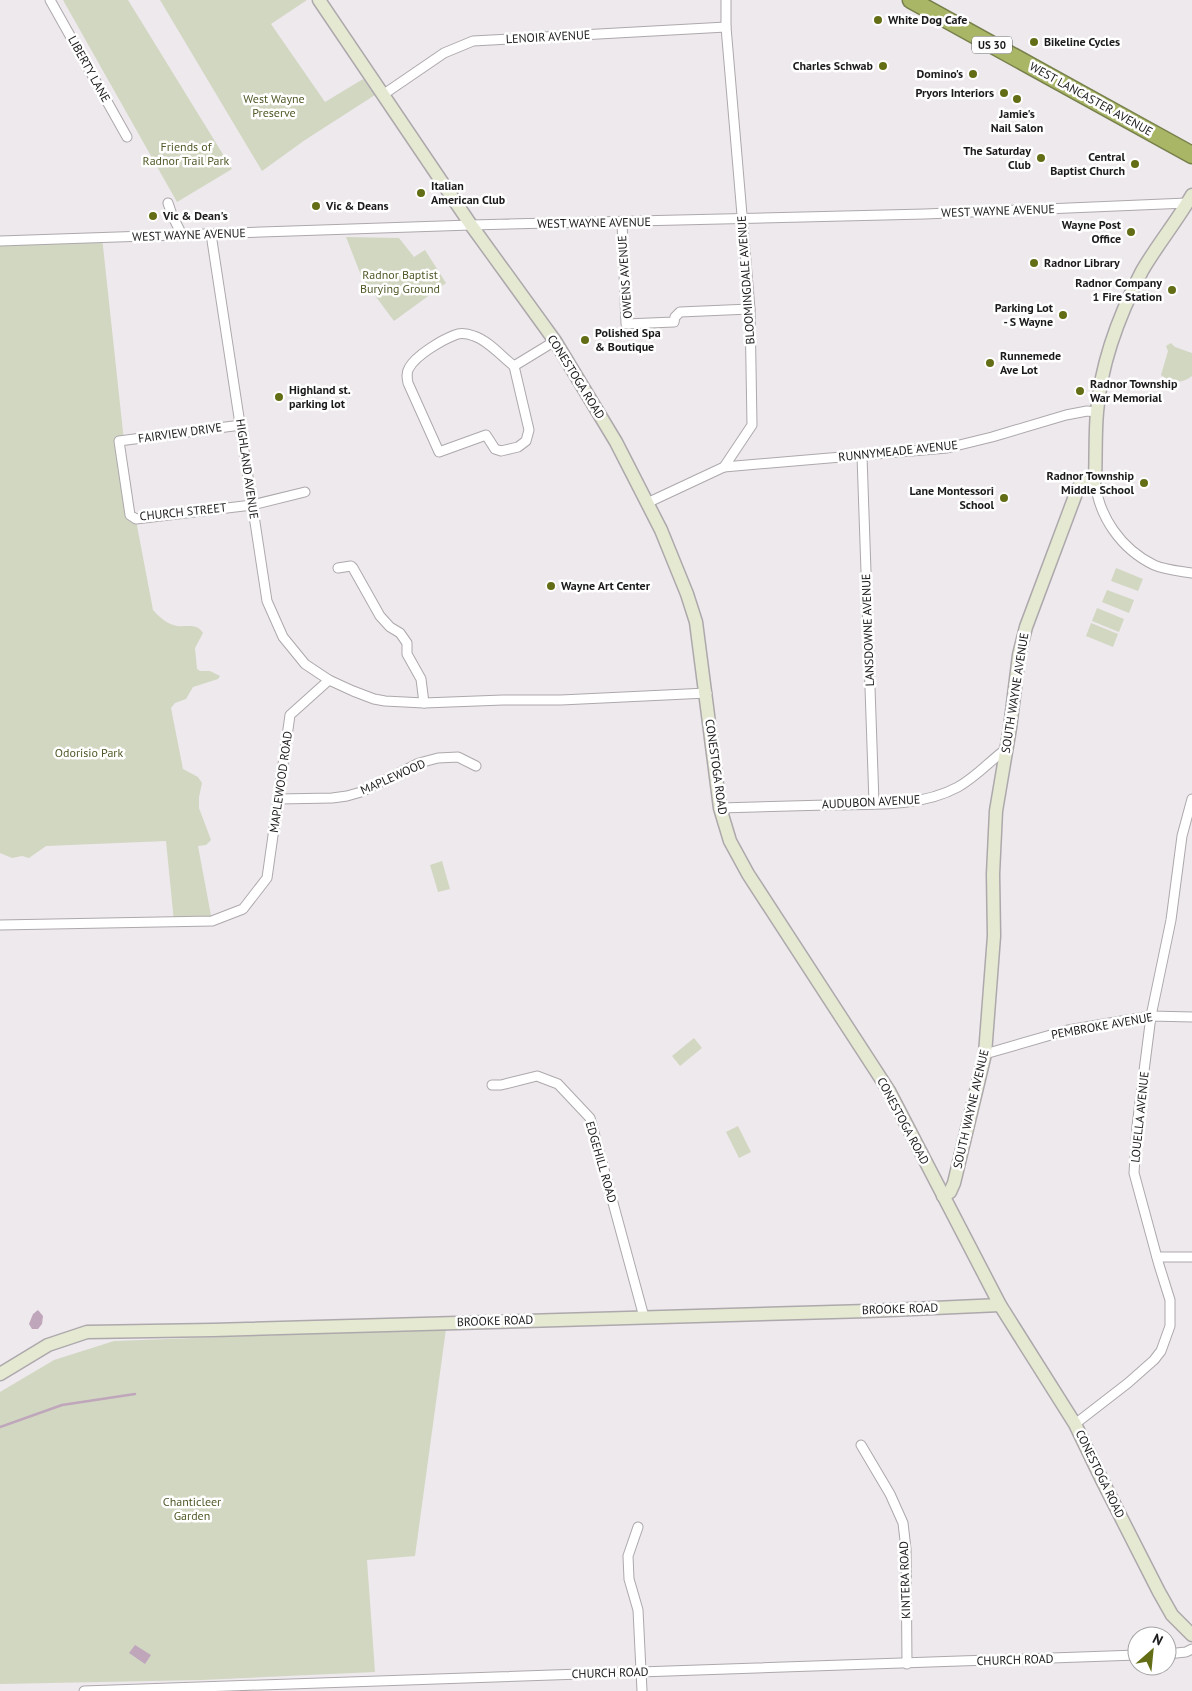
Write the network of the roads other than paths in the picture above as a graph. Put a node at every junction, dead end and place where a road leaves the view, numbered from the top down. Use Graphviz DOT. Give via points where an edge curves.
graph roads {
  1 [pos="50,0"];
  2 [pos="319,0"];
  3 [pos="726,0"];
  4 [pos="911,0"];
  5 [pos="726,27"];
  6 [pos="384,94"];
  7 [pos="127,137"];
  8 [pos="1192,155"];
  9 [pos="1190,199"];
  10 [pos="168,203"];
  11 [pos="742,219"];
  12 [pos="622,222"];
  13 [pos="471,225"];
  14 [pos="211,234"];
  15 [pos="182,235"];
  16 [pos="0,241"];
  17 [pos="750,309"];
  18 [pos="555,341"];
  19 [pos="514,366"];
  20 [pos="1097,412"];
  21 [pos="240,425"];
  22 [pos="119,441"];
  23 [pos="862,456"];
  24 [pos="724,467"];
  25 [pos="1095,480"];
  26 [pos="305,492"];
  27 [pos="647,503"];
  28 [pos="252,505"];
  29 [pos="338,568"];
  30 [pos="1192,574"];
  31 [pos="329,680"];
  32 [pos="706,693"];
  33 [pos="424,703"];
  34 [pos="1006,749"];
  35 [pos="476,766"];
  36 [pos="278,799"];
  37 [pos="1192,799"];
  38 [pos="874,804"];
  39 [pos="720,808"];
  40 [pos="0,925"];
  41 [pos="1151,1016"];
  42 [pos="1192,1017"];
  43 [pos="985,1054"];
  44 [pos="492,1085"];
  45 [pos="944,1196"];
  46 [pos="1192,1256"];
  47 [pos="1157,1257"];
  48 [pos="1000,1305"];
  49 [pos="644,1317"];
  50 [pos="0,1374"];
  51 [pos="1075,1424"];
  52 [pos="861,1446"];
  53 [pos="638,1527"];
  54 [pos="1192,1635"];
  55 [pos="1192,1649"];
  56 [pos="1177,1653"];
  57 [pos="1127,1656"];
  58 [pos="907,1664"];
  59 [pos="641,1672"];
  60 [pos="84,1691"];
  61 [pos="642,1691"];
  1 -- 7 [label="street, LIBERTY LANE"];
  2 -- 6 [label="main road, CONESTOGA ROAD"];
  3 -- 5 [label="street, BLOOMINGDALE AVENUE"];
  4 -- 8 [label="highway, WEST LANCASTER AVENUE / US 30"];
  5 -- 6 [label="street, LENOIR AVENUE" via="473,41 444,53"];
  5 -- 11 [label="street, BLOOMINGDALE AVENUE"];
  6 -- 13 [label="main road, CONESTOGA ROAD"];
  9 -- 11 [label="street, WEST WAYNE AVENUE" via="925,214"];
  9 -- 20 [label="main road" via="1143,270 1124,307 1106,356"];
  10 -- 15 [label="street"];
  11 -- 12 [label="street, WEST WAYNE AVENUE"];
  11 -- 17 [label="street, BLOOMINGDALE AVENUE"];
  12 -- 13 [label="street, WEST WAYNE AVENUE"];
  12 -- 17 [label="street, OWENS AVENUE" via="626,324 674,322 680,312"];
  13 -- 14 [label="street, WEST WAYNE AVENUE"];
  13 -- 18 [label="main road, CONESTOGA ROAD"];
  14 -- 15 [label="street, WEST WAYNE AVENUE"];
  14 -- 21 [label="street, HIGHLAND AVENUE"];
  15 -- 16 [label="street, WEST WAYNE AVENUE"];
  17 -- 24 [label="street, BLOOMINGDALE AVENUE" via="752,425"];
  18 -- 19 [label="street"];
  18 -- 27 [label="main road, CONESTOGA ROAD" via="616,442"];
  19 -- 19 [label="street" via="480,339 460,334 428,350 409,366 408,383 439,452 486,436 495,449 501,451 523,445 530,430"];
  20 -- 23 [label="street, RUNNYMEADE AVENUE" via="1066,415 946,448"];
  20 -- 25 [label="main road"];
  21 -- 22 [label="street, FAIRVIEW DRIVE"];
  21 -- 28 [label="street, HIGHLAND AVENUE"];
  22 -- 28 [label="street, CHURCH STREET" via="130,515 136,519"];
  23 -- 24 [label="street, RUNNYMEADE AVENUE"];
  23 -- 38 [label="street, LANSDOWNE AVENUE"];
  24 -- 27 [label="street"];
  25 -- 30 [label="street" via="1099,504 1109,525 1126,544 1156,566"];
  25 -- 34 [label="main road, SOUTH WAYNE AVENUE" via="1078,488 1026,627"];
  26 -- 28 [label="street, CHURCH STREET"];
  27 -- 32 [label="main road, CONESTOGA ROAD" via="692,608"];
  28 -- 31 [label="street, HIGHLAND AVENUE" via="267,601 283,637 305,664"];
  29 -- 33 [label="street" via="353,568 380,616 407,643 407,654 421,680"];
  31 -- 33 [label="street" via="374,699"];
  31 -- 36 [label="street, MAPLEWOOD ROAD" via="290,715"];
  32 -- 33 [label="street"];
  32 -- 39 [label="main road, CONESTOGA ROAD"];
  34 -- 38 [label="street, AUDUBON AVENUE" via="975,777 942,794 925,800"];
  34 -- 43 [label="main road, SOUTH WAYNE AVENUE" via="996,811 994,936"];
  35 -- 36 [label="street, MAPLEWOOD" via="458,757 438,758 419,763 347,796"];
  36 -- 40 [label="street, MAPLEWOOD ROAD" via="268,878 243,908 212,921"];
  37 -- 41 [label="street, LOUELLA AVENUE" via="1182,836 1171,920"];
  38 -- 39 [label="street, AUDUBON AVENUE"];
  39 -- 45 [label="main road, CONESTOGA ROAD" via="740,861 889,1091"];
  41 -- 42 [label="street, PEMBROKE AVENUE"];
  41 -- 43 [label="street, PEMBROKE AVENUE" via="1068,1030"];
  41 -- 47 [label="street, LOUELLA AVENUE" via="1136,1126 1134,1174"];
  43 -- 45 [label="main road, SOUTH WAYNE AVENUE" via="954,1183"];
  44 -- 49 [label="street, EDGEHILL ROAD" via="537,1076 558,1084 590,1118"];
  45 -- 48 [label="main road, CONESTOGA ROAD"];
  46 -- 47 [label="street"];
  47 -- 51 [label="street, LOUELLA AVENUE" via="1170,1300 1170,1326 1166,1341 1154,1360"];
  48 -- 49 [label="main road, BROOKE ROAD"];
  48 -- 51 [label="main road, CONESTOGA ROAD"];
  49 -- 50 [label="main road, BROOKE ROAD" via="86,1332 48,1345"];
  51 -- 54 [label="main road, CONESTOGA ROAD" via="1159,1592 1172,1615"];
  52 -- 58 [label="street, KINTERA ROAD" via="890,1494 903,1524"];
  53 -- 59 [label="street" via="628,1556 638,1610"];
  55 -- 56 [label="street"];
  57 -- 58 [label="street, CHURCH ROAD"];
  58 -- 59 [label="street, CHURCH ROAD"];
  59 -- 60 [label="street, CHURCH ROAD"];
  59 -- 61 [label="street"];
}
